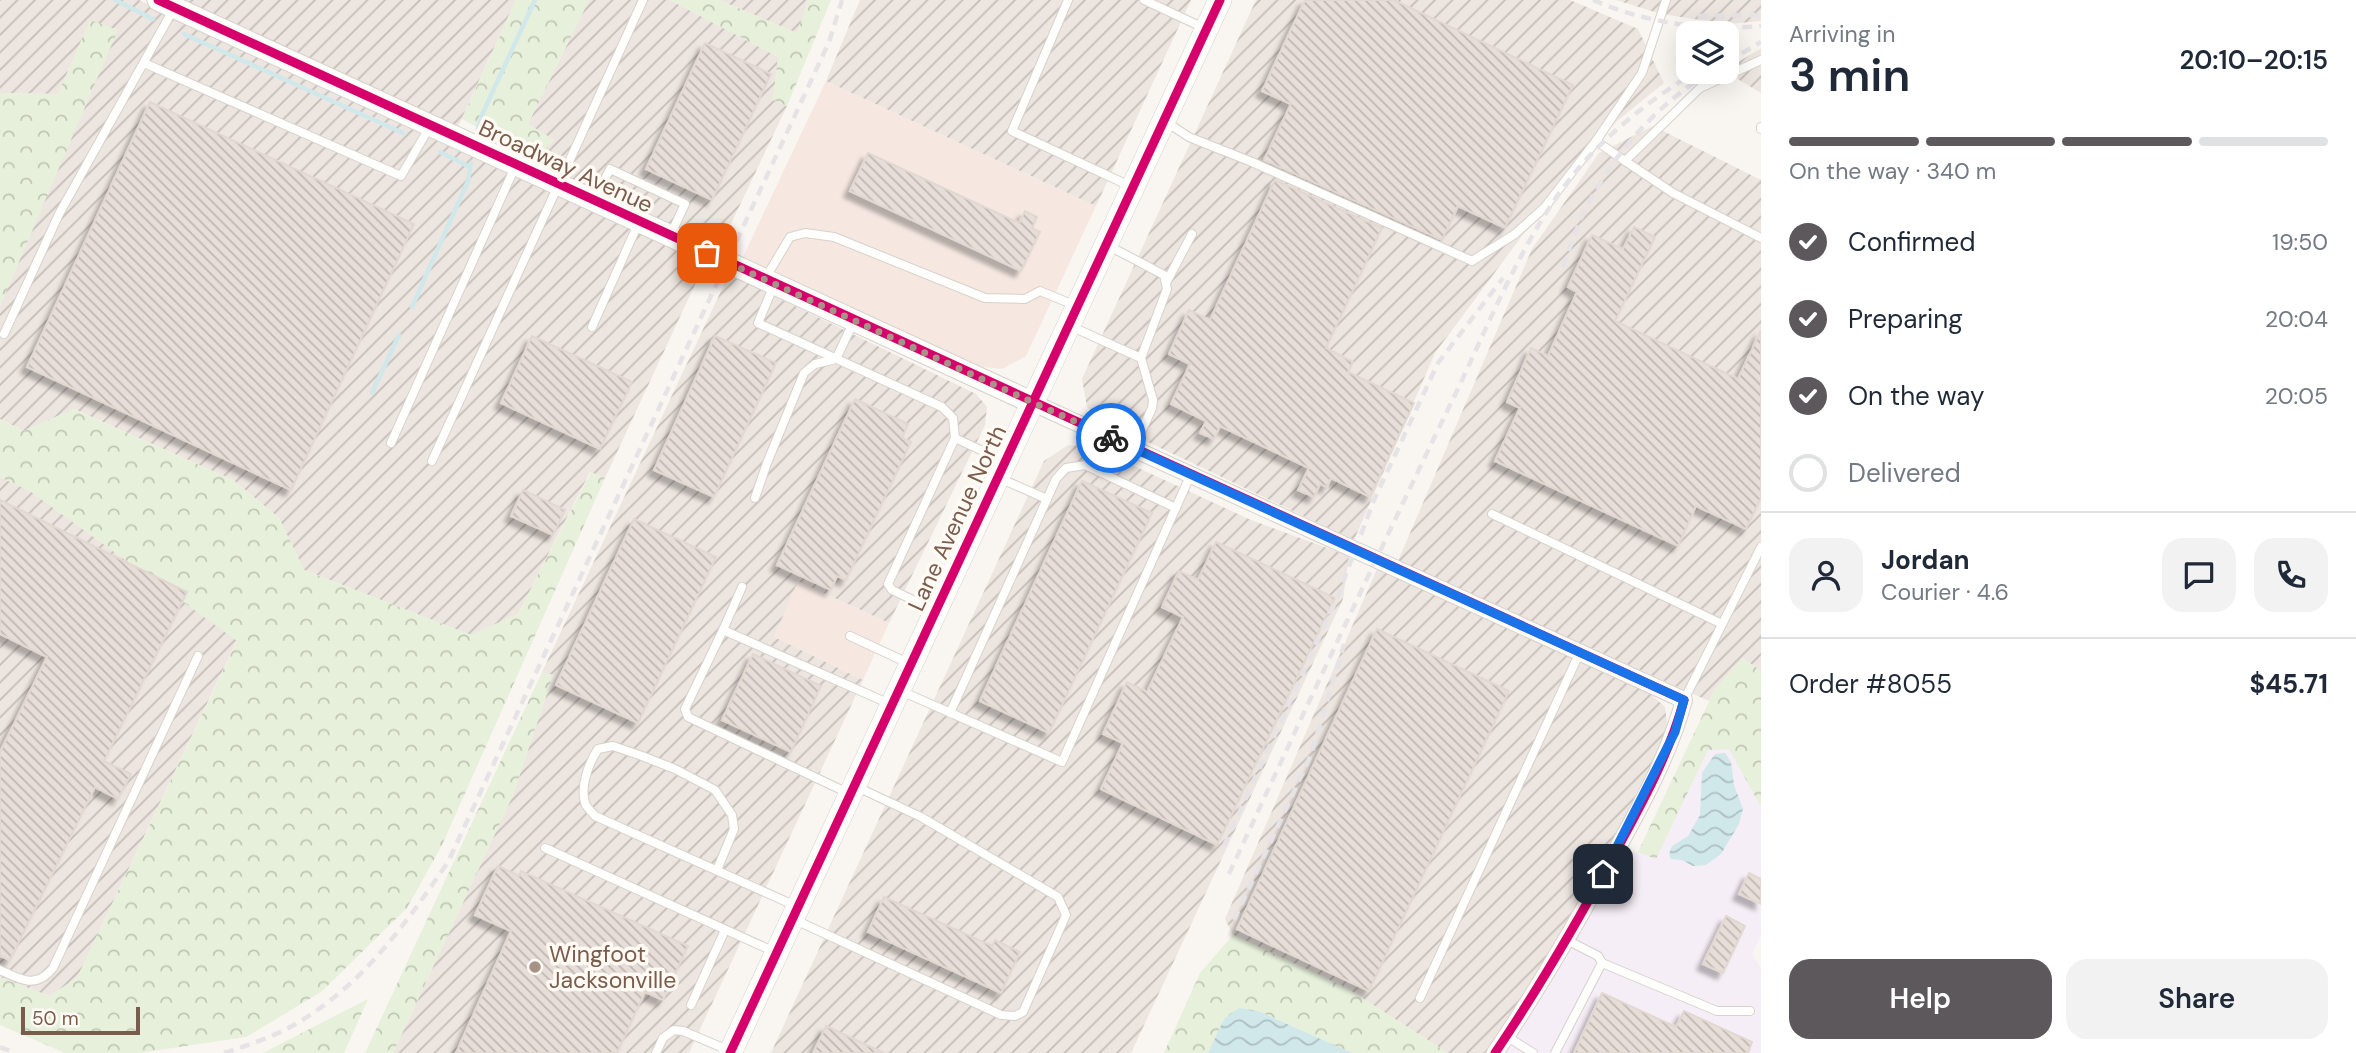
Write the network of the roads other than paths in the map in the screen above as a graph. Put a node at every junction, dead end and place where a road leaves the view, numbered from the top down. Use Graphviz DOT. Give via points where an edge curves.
graph roads {
  1 [pos="643,0"];
  2 [pos="1068,0"];
  3 [pos="1144,0"];
  4 [pos="1220,0"];
  5 [pos="1666,0"];
  6 [pos="167,4"];
  7 [pos="1207,29"];
  8 [pos="1761,60"];
  9 [pos="144,63"];
  10 [pos="1164,120"];
  11 [pos="430,125"];
  12 [pos="1596,141"];
  13 [pos="1625,161"];
  14 [pos="516,165"];
  15 [pos="558,184"];
  16 [pos="1133,187"];
  17 [pos="594,201"];
  18 [pos="639,222"];
  19 [pos="1192,234"];
  20 [pos="670,236"];
  21 [pos="1761,238"];
  22 [pos="1106,244"];
  23 [pos="1167,281"];
  24 [pos="770,282"];
  25 [pos="1072,316"];
  26 [pos="854,321"];
  27 [pos="592,327"];
  28 [pos="4,334"];
  29 [pos="1141,358"];
  30 [pos="836,359"];
  31 [pos="1031,402"];
  32 [pos="955,438"];
  33 [pos="391,443"];
  34 [pos="1134,449"];
  35 [pos="432,461"];
  36 [pos="1000,469"];
  37 [pos="1191,474"];
  38 [pos="755,498"];
  39 [pos="1047,499"];
  40 [pos="1176,508"];
  41 [pos="1492,514"];
  42 [pos="1760,553"];
  43 [pos="742,587"];
  44 [pos="935,610"];
  45 [pos="1722,624"];
  46 [pos="723,629"];
  47 [pos="850,636"];
  48 [pos="1580,652"];
  49 [pos="198,656"];
  50 [pos="910,665"];
  51 [pos="895,697"];
  52 [pos="1684,700"];
  53 [pos="950,713"];
  54 [pos="853,790"];
  55 [pos="545,848"];
  56 [pos="717,870"];
  57 [pos="796,913"];
  58 [pos="725,930"];
  59 [pos="1567,940"];
  60 [pos="777,953"];
  61 [pos="1602,963"];
  62 [pos="0,970"];
  63 [pos="1420,998"];
  64 [pos="691,1005"];
  65 [pos="1750,1011"];
  66 [pos="1506,1036"];
  67 [pos="730,1052"];
  68 [pos="656,1053"];
  69 [pos="1495,1053"];
  70 [pos="1533,1053"];
  71 [pos="1555,1053"];
  1 -- 15 [label="lane"];
  2 -- 16 [label="lane" via="1012,131"];
  3 -- 7 [label="lane"];
  4 -- 7 [label="main road, Lane Avenue North"];
  5 -- 12 [label="lane" via="1642,73"];
  6 -- 9 [label="lane"];
  6 -- 11 [label="street, Broadway Avenue"];
  7 -- 10 [label="main road, Lane Avenue North"];
  8 -- 13 [label="lane" via="1700,88"];
  9 -- 11 [label="lane" via="401,176"];
  9 -- 28 [label="lane" via="59,214"];
  10 -- 12 [label="lane" via="1189,136 1472,261 1515,234 1545,207"];
  10 -- 16 [label="main road, Lane Avenue North"];
  11 -- 14 [label="street, Broadway Avenue"];
  12 -- 13 [label="lane"];
  13 -- 21 [label="lane" via="1673,193"];
  14 -- 15 [label="street, Broadway Avenue"];
  14 -- 33 [label="lane"];
  15 -- 17 [label="street, Broadway Avenue"];
  15 -- 35 [label="lane"];
  16 -- 22 [label="main road, Lane Avenue North"];
  17 -- 18 [label="street, Broadway Avenue"];
  17 -- 20 [label="lane" via="610,169 685,204"];
  18 -- 20 [label="street, Broadway Avenue"];
  18 -- 27 [label="lane"];
  19 -- 23 [label="lane"];
  20 -- 24 [label="street, Broadway Avenue"];
  22 -- 23 [label="lane" via="1164,275"];
  22 -- 25 [label="main road, Lane Avenue North"];
  23 -- 29 [label="lane"];
  24 -- 25 [label="lane" via="790,237 805,233 835,237 985,298 1025,299 1040,291"];
  24 -- 26 [label="street, Broadway Avenue"];
  24 -- 30 [label="lane" via="758,323"];
  25 -- 29 [label="lane"];
  25 -- 31 [label="main road, Lane Avenue North"];
  26 -- 30 [label="lane"];
  26 -- 31 [label="street, Broadway Avenue"];
  29 -- 34 [label="lane" via="1153,400"];
  30 -- 32 [label="lane" via="943,407 953,418"];
  30 -- 38 [label="lane" via="815,364 804,373"];
  31 -- 34 [label="street, Broadway Avenue"];
  31 -- 36 [label="main road, Lane Avenue North"];
  32 -- 36 [label="lane"];
  32 -- 44 [label="lane" via="888,584"];
  34 -- 37 [label="street, Broadway Avenue"];
  36 -- 39 [label="lane"];
  36 -- 44 [label="main road, Lane Avenue North"];
  37 -- 40 [label="lane"];
  37 -- 48 [label="street, Broadway Avenue"];
  39 -- 40 [label="lane" via="1066,468 1085,466"];
  39 -- 53 [label="lane"];
  40 -- 53 [label="lane" via="1062,762"];
  41 -- 45 [label="lane"];
  42 -- 45 [label="lane"];
  43 -- 46 [label="lane"];
  44 -- 50 [label="main road, Lane Avenue North"];
  45 -- 52 [label="lane"];
  46 -- 51 [label="lane"];
  46 -- 54 [label="lane" via="685,709 688,717"];
  47 -- 50 [label="lane"];
  48 -- 52 [label="street, Broadway Avenue"];
  48 -- 63 [label="lane"];
  49 -- 62 [label="lane" via="53,968 35,981 22,981"];
  50 -- 51 [label="main road, Lane Avenue North"];
  51 -- 53 [label="lane"];
  51 -- 54 [label="main road, Lane Avenue North"];
  52 -- 59 [label="street" via="1675,732"];
  54 -- 57 [label="main road, Lane Avenue North"];
  54 -- 57 [label="lane" via="921,817 1058,897 1066,915 1023,1012 1001,1015"];
  55 -- 58 [label="lane"];
  56 -- 56 [label="lane" via="595,816 585,804 585,781 598,749 613,746 642,756 715,790 732,815 734,830"];
  56 -- 57 [label="lane"];
  57 -- 60 [label="main road, Lane Avenue North"];
  58 -- 60 [label="lane"];
  58 -- 64 [label="lane"];
  59 -- 61 [label="lane" via="1598,956"];
  59 -- 66 [label="street"];
  60 -- 67 [label="main road, Lane Avenue North"];
  61 -- 65 [label="lane" via="1717,1011"];
  61 -- 71 [label="lane"];
  66 -- 69 [label="street"];
  66 -- 70 [label="lane"];
  67 -- 68 [label="lane" via="674,1030 663,1038"];
}
